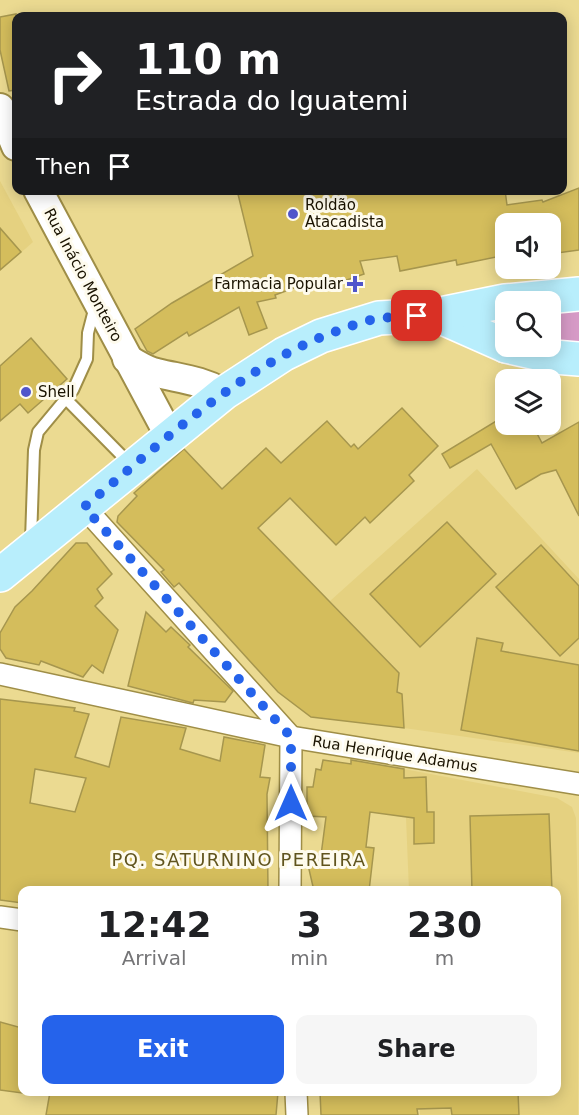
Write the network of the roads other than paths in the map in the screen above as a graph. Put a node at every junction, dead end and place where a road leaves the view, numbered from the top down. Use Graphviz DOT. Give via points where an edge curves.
graph roads {
  1 [pos="0,108"];
  2 [pos="12,136"];
  3 [pos="41,195"];
  4 [pos="579,294"];
  5 [pos="561,296"];
  6 [pos="97,301"];
  7 [pos="495,303"];
  8 [pos="436,315"];
  9 [pos="495,342"];
  10 [pos="554,357"];
  11 [pos="127,359"];
  12 [pos="579,359"];
  13 [pos="224,393"];
  14 [pos="66,399"];
  15 [pos="170,437"];
  16 [pos="133,467"];
  17 [pos="84,507"];
  18 [pos="31,550"];
  19 [pos="0,575"];
  20 [pos="0,674"];
  21 [pos="291,737"];
  22 [pos="579,784"];
  23 [pos="290,886"];
  24 [pos="0,917"];
  25 [pos="18,919"];
  26 [pos="296,1096"];
  27 [pos="297,1115"];
  1 -- 2 [label="street"];
  3 -- 6 [label="street, Rua Inácio Monteiro"];
  4 -- 5 [label="main road"];
  6 -- 11 [label="street, Rua Inácio Monteiro"];
  6 -- 14 [label="lane" via="88,333 87,359"];
  7 -- 8 [label="main road"];
  8 -- 9 [label="main road"];
  8 -- 13 [label="main road" via="379,318 321,336 284,354"];
  10 -- 12 [label="main road"];
  11 -- 13 [label="street, Rua Inácio Monteiro" via="156,373 196,380"];
  11 -- 15 [label="street, Rua Inácio Monteiro"];
  13 -- 15 [label="main road"];
  14 -- 16 [label="lane"];
  14 -- 18 [label="lane" via="38,432"];
  15 -- 16 [label="main road"];
  16 -- 17 [label="main road"];
  17 -- 18 [label="main road"];
  17 -- 21 [label="street"];
  18 -- 19 [label="main road"];
  20 -- 21 [label="street, Rua Henrique Adamus"];
  21 -- 22 [label="street, Rua Henrique Adamus"];
  21 -- 23 [label="street"];
  24 -- 25 [label="street"];
  26 -- 27 [label="street"];
}
